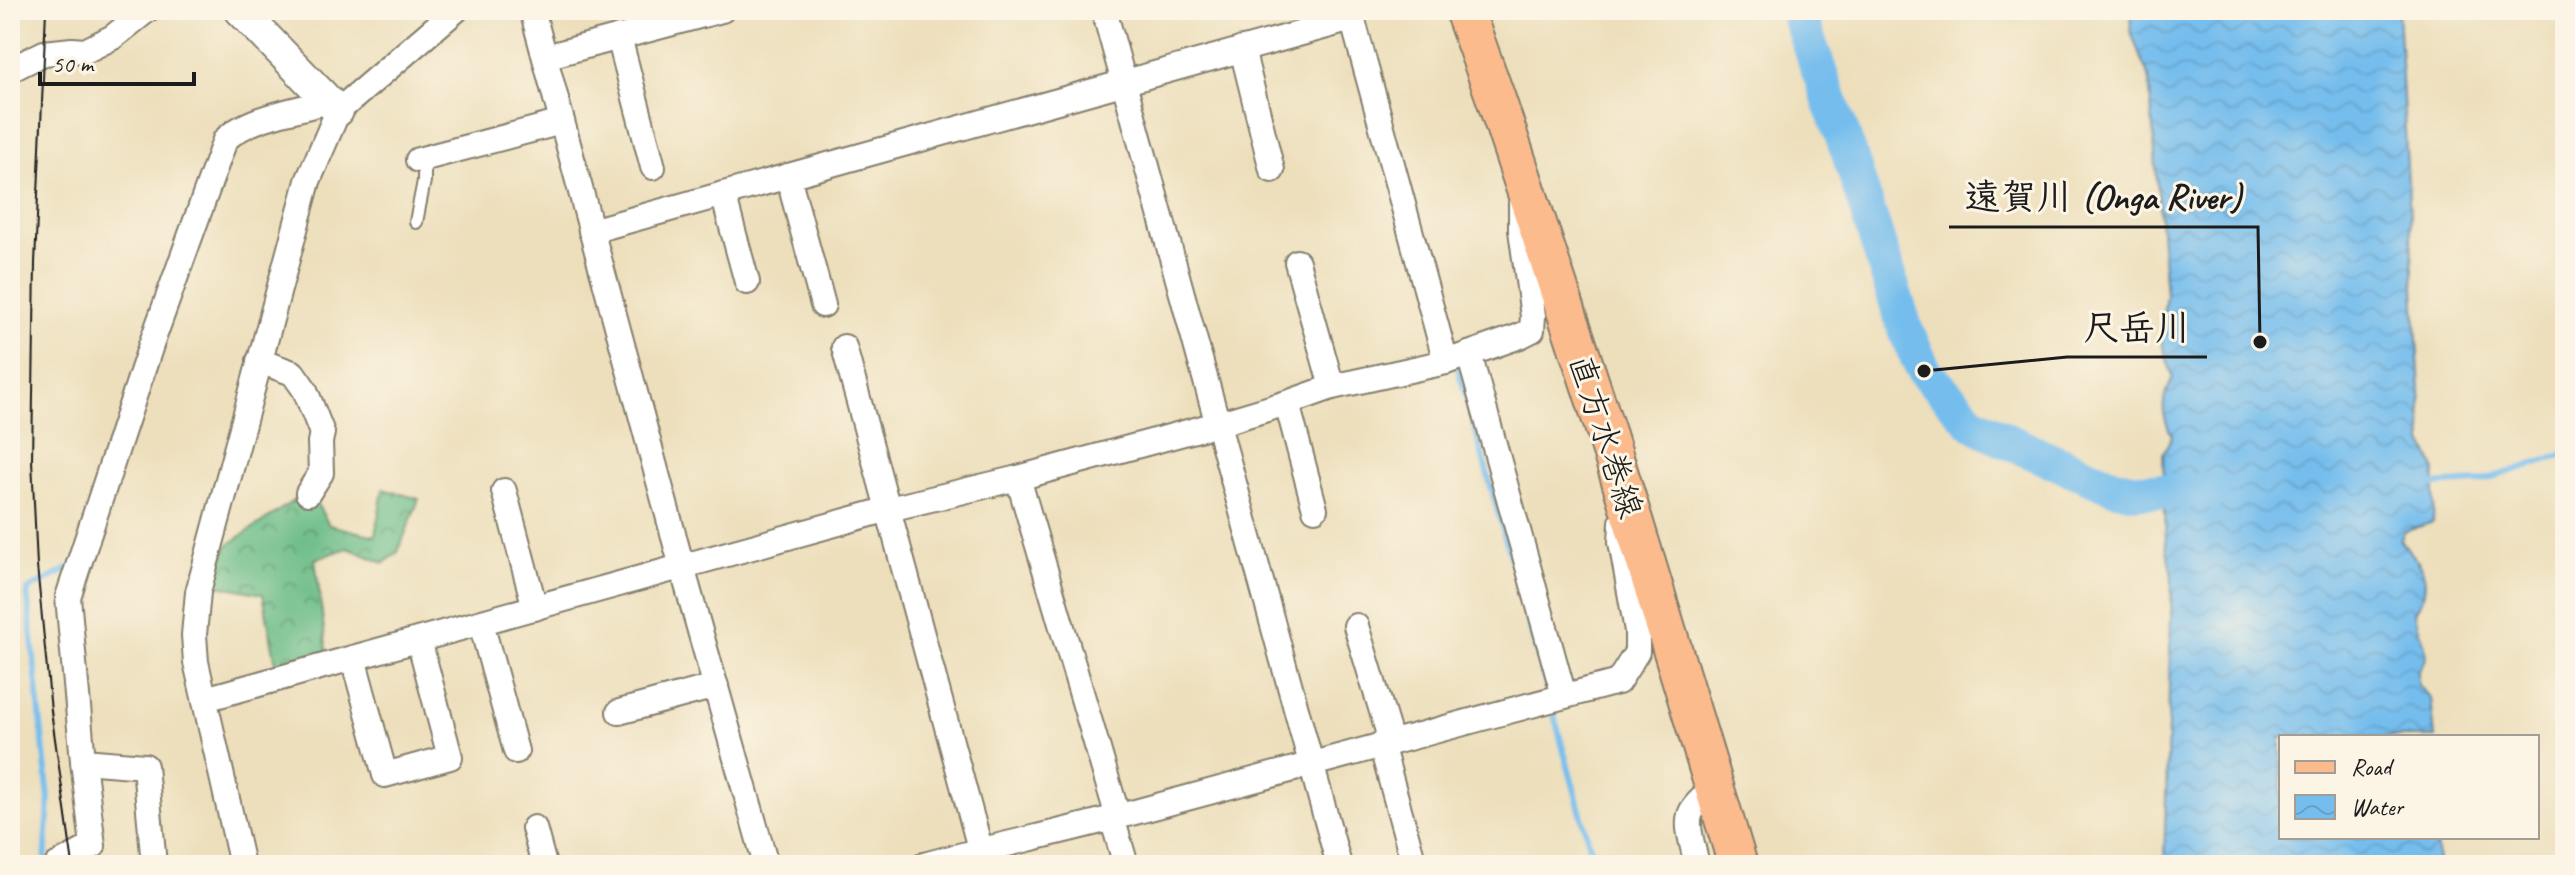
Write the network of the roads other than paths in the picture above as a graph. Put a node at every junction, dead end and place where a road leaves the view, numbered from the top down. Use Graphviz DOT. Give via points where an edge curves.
graph roads {
  1 [pos="147,10"];
  2 [pos="240,10"];
  3 [pos="456,10"];
  4 [pos="532,10"];
  5 [pos="722,10"];
  6 [pos="1104,10"];
  7 [pos="1464,10"];
  8 [pos="1351,14"];
  9 [pos="619,37"];
  10 [pos="1242,49"];
  11 [pos="545,57"];
  12 [pos="10,70"];
  13 [pos="1130,80"];
  14 [pos="334,106"];
  15 [pos="562,122"];
  16 [pos="421,160"];
  17 [pos="653,167"];
  18 [pos="1272,170"];
  19 [pos="1521,174"];
  20 [pos="788,176"];
  21 [pos="723,194"];
  22 [pos="416,222"];
  23 [pos="591,231"];
  24 [pos="1297,262"];
  25 [pos="747,282"];
  26 [pos="823,305"];
  27 [pos="844,347"];
  28 [pos="1457,359"];
  29 [pos="259,361"];
  30 [pos="1332,387"];
  31 [pos="1287,403"];
  32 [pos="1224,422"];
  33 [pos="1018,478"];
  34 [pos="504,491"];
  35 [pos="308,493"];
  36 [pos="1627,501"];
  37 [pos="889,509"];
  38 [pos="1315,509"];
  39 [pos="682,567"];
  40 [pos="535,608"];
  41 [pos="481,623"];
  42 [pos="1356,626"];
  43 [pos="419,640"];
  44 [pos="353,658"];
  45 [pos="716,686"];
  46 [pos="205,699"];
  47 [pos="1555,699"];
  48 [pos="619,712"];
  49 [pos="1386,743"];
  50 [pos="516,751"];
  51 [pos="83,761"];
  52 [pos="1319,763"];
  53 [pos="1716,789"];
  54 [pos="1115,818"];
  55 [pos="534,828"];
  56 [pos="1411,853"];
  57 [pos="982,857"];
  58 [pos="57,865"];
  59 [pos="154,865"];
  60 [pos="242,865"];
  61 [pos="544,865"];
  62 [pos="766,865"];
  63 [pos="924,865"];
  64 [pos="1126,865"];
  65 [pos="1339,865"];
  66 [pos="1697,865"];
  67 [pos="1738,865"];
  1 -- 12 [label="street" via="85,51 44,53"];
  2 -- 14 [label="street"];
  3 -- 14 [label="street"];
  4 -- 11 [label="street"];
  5 -- 9 [label="street"];
  6 -- 13 [label="street"];
  7 -- 19 [label="main road, 直方水巻線"];
  8 -- 10 [label="street"];
  8 -- 28 [label="street"];
  9 -- 11 [label="street"];
  9 -- 17 [label="street"];
  10 -- 13 [label="street"];
  10 -- 18 [label="street"];
  11 -- 15 [label="street"];
  13 -- 20 [label="street"];
  13 -- 32 [label="street"];
  14 -- 29 [label="street"];
  14 -- 51 [label="street" via="251,123 225,140 68,597"];
  15 -- 16 [label="street"];
  15 -- 23 [label="street"];
  16 -- 22 [label="lane" via="424,181"];
  19 -- 28 [label="street" via="1532,330"];
  19 -- 36 [label="main road, 直方水巻線"];
  20 -- 21 [label="street"];
  20 -- 26 [label="street"];
  21 -- 23 [label="street"];
  21 -- 25 [label="street"];
  23 -- 39 [label="street"];
  24 -- 30 [label="street"];
  27 -- 37 [label="street"];
  28 -- 30 [label="street"];
  28 -- 47 [label="street"];
  29 -- 35 [label="street" via="293,373 322,433 321,473"];
  29 -- 46 [label="street" via="198,592 194,635"];
  30 -- 31 [label="street"];
  31 -- 32 [label="street"];
  31 -- 38 [label="street"];
  32 -- 33 [label="street"];
  32 -- 52 [label="street"];
  33 -- 37 [label="street"];
  33 -- 54 [label="street"];
  34 -- 40 [label="street"];
  36 -- 47 [label="street" via="1621,542 1637,652 1618,682"];
  36 -- 53 [label="main road, 直方水巻線"];
  37 -- 39 [label="street"];
  37 -- 57 [label="street"];
  39 -- 40 [label="street"];
  39 -- 45 [label="street"];
  40 -- 41 [label="street"];
  41 -- 43 [label="street"];
  41 -- 50 [label="street"];
  42 -- 49 [label="street"];
  43 -- 44 [label="street"];
  43 -- 44 [label="street" via="450,757 385,775"];
  44 -- 46 [label="street"];
  45 -- 48 [label="street"];
  45 -- 62 [label="street"];
  46 -- 60 [label="street"];
  47 -- 49 [label="street"];
  49 -- 52 [label="street"];
  49 -- 56 [label="street"];
  51 -- 58 [label="street" via="93,846"];
  51 -- 59 [label="street" via="145,766"];
  52 -- 54 [label="street"];
  52 -- 65 [label="street"];
  53 -- 66 [label="street" via="1696,801 1688,819"];
  53 -- 67 [label="main road, 直方水巻線"];
  54 -- 57 [label="street"];
  54 -- 64 [label="street"];
  55 -- 61 [label="street"];
  57 -- 63 [label="street"];
}
